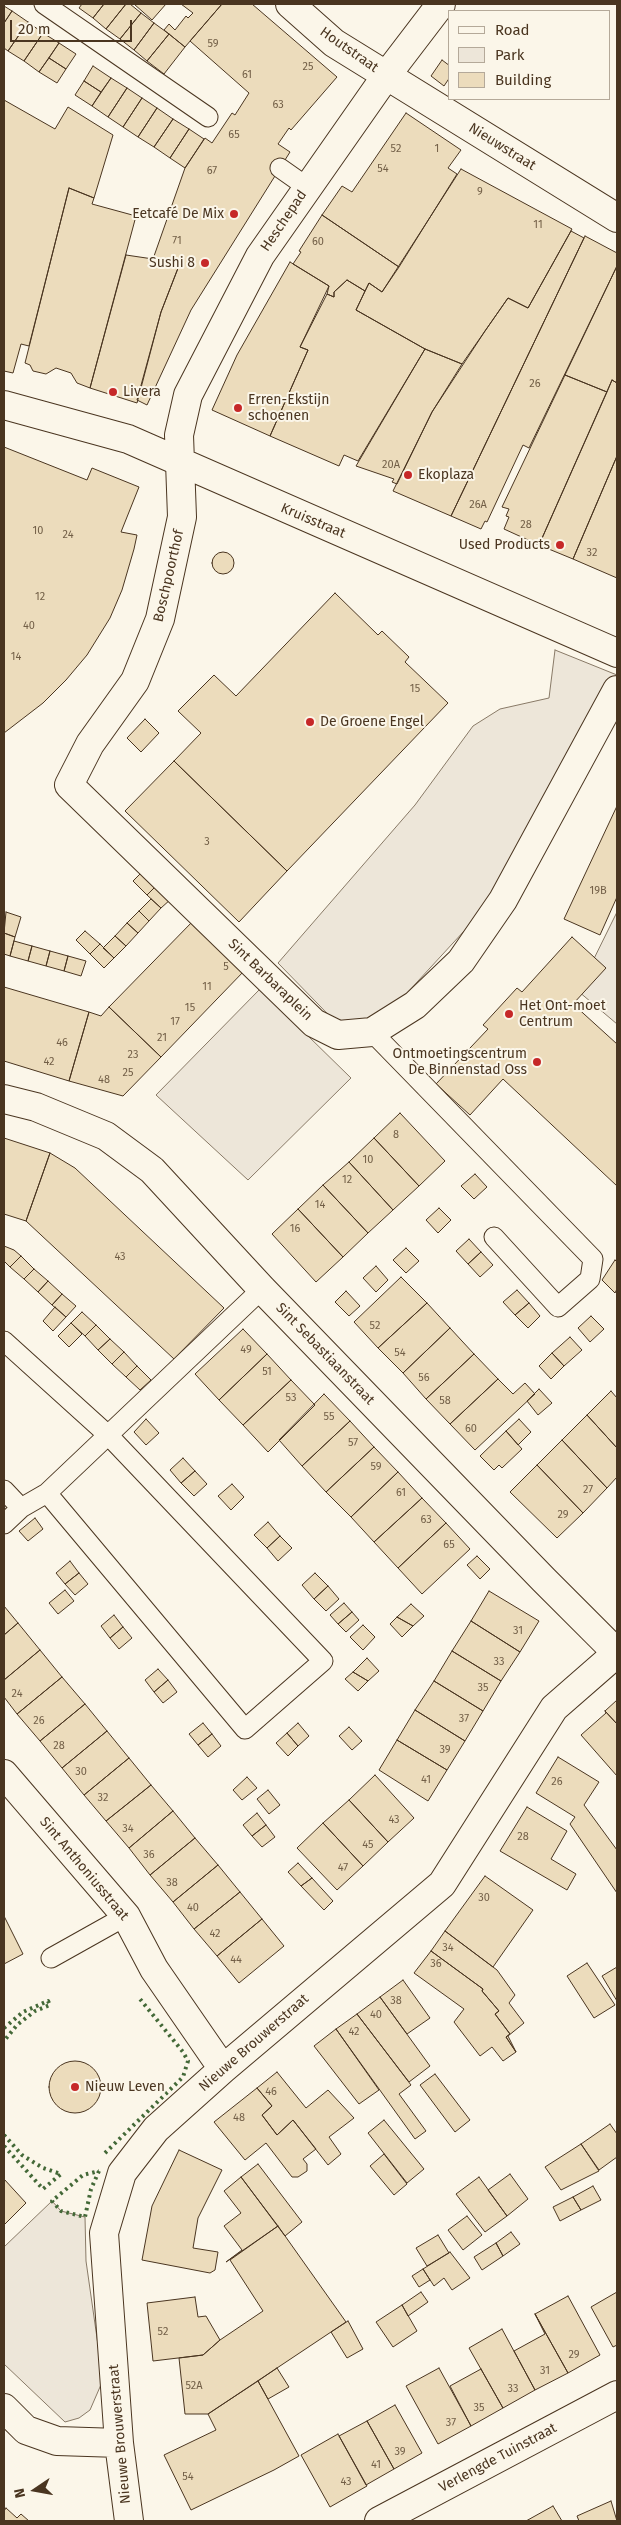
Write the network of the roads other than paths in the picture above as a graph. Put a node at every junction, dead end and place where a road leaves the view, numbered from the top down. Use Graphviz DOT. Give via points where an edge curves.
graph roads {
  1 [pos="44,4"];
  2 [pos="290,4"];
  3 [pos="441,4"];
  4 [pos="386,76"];
  5 [pos="208,116"];
  6 [pos="280,168"];
  7 [pos="307,187"];
  8 [pos="617,218"];
  9 [pos="4,405"];
  10 [pos="179,463"];
  11 [pos="617,653"];
  12 [pos="617,690"];
  13 [pos="69,785"];
  14 [pos="372,1032"];
  15 [pos="4,1099"];
  16 [pos="494,1237"];
  17 [pos="262,1289"];
  18 [pos="4,1341"];
  19 [pos="109,1436"];
  20 [pos="4,1490"];
  21 [pos="47,1492"];
  22 [pos="21,1508"];
  23 [pos="4,1524"];
  24 [pos="617,1653"];
  25 [pos="4,1774"];
  26 [pos="126,1916"];
  27 [pos="51,1958"];
  28 [pos="223,2069"];
  29 [pos="617,2395"];
  30 [pos="4,2408"];
  31 [pos="119,2442"];
  32 [pos="129,2521"];
  33 [pos="379,2521"];
  1 -- 5 [label="lane"];
  2 -- 4 [label="street, Houtstraat" via="334,43"];
  3 -- 4 [label="street, Heschepad"];
  4 -- 7 [label="street, Heschepad"];
  4 -- 8 [label="street, Nieuwstraat"];
  6 -- 7 [label="lane"];
  7 -- 10 [label="street, Heschepad" via="260,256 188,395 179,435"];
  9 -- 10 [label="street, Kruisstraat" via="128,440"];
  10 -- 11 [label="street, Kruisstraat"];
  10 -- 13 [label="street, Boschpoorthof" via="182,517 160,619 135,681 90,744"];
  12 -- 14 [label="street, Sint Barbaraplein" via="504,900 461,961 415,1006"];
  13 -- 14 [label="street, Sint Barbaraplein" via="314,1022 338,1035"];
  14 -- 16 [label="lane" via="593,1259 590,1279 558,1307"];
  15 -- 17 [label="street, Sint Sebastiaanstraat" via="36,1107 106,1136 152,1170"];
  17 -- 19 [label="lane"];
  17 -- 24 [label="street, Sint Sebastiaanstraat"];
  18 -- 19 [label="lane"];
  19 -- 21 [label="lane"];
  19 -- 21 [label="lane" via="323,1661 245,1729"];
  20 -- 22 [label="lane"];
  21 -- 22 [label="lane"];
  22 -- 23 [label="lane"];
  24 -- 28 [label="street, Nieuwe Brouwerstraat" via="554,1708 442,1884"];
  25 -- 26 [label="street, Sint Anthoniusstraat"];
  26 -- 27 [label="lane"];
  26 -- 28 [label="street, Sint Anthoniusstraat" via="154,1969"];
  28 -- 31 [label="street, Nieuwe Brouwerstraat" via="156,2129 122,2173 104,2233"];
  29 -- 33 [label="street, Verlengde Tuinstraat"];
  30 -- 31 [label="street" via="26,2430 56,2441"];
  31 -- 32 [label="street, Nieuwe Brouwerstraat"];
}
